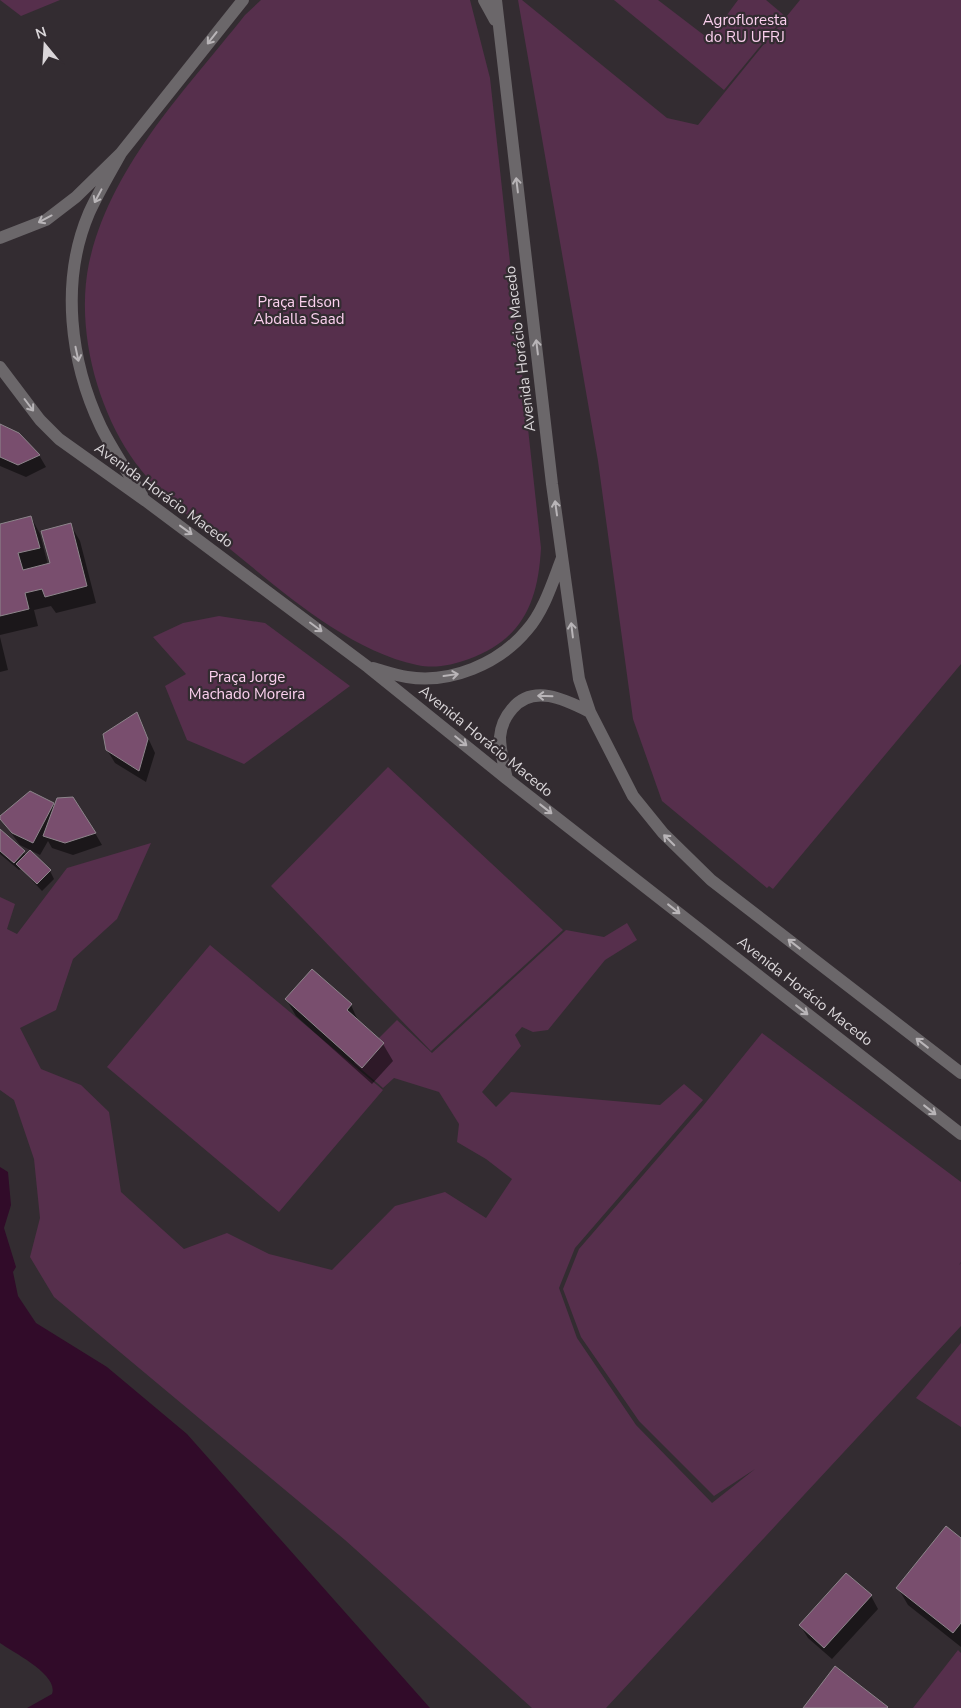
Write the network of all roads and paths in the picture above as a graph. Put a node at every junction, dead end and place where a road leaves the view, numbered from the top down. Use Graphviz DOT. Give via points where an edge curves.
graph roads {
  1 [pos="243,0"];
  2 [pos="484,0"];
  3 [pos="496,0"];
  4 [pos="498,24"];
  5 [pos="121,153"];
  6 [pos="0,238"];
  7 [pos="0,366"];
  8 [pos="146,501"];
  9 [pos="562,556"];
  10 [pos="368,667"];
  11 [pos="590,712"];
  12 [pos="507,780"];
  13 [pos="961,1073"];
  14 [pos="961,1134"];
  1 -- 5 [label="street, one-way"];
  2 -- 4 [label="street"];
  3 -- 4 [label="street, Avenida Horácio Macedo"];
  9 -- 4 [label="street, Avenida Horácio Macedo, one-way"];
  5 -- 6 [label="street, one-way" via="63,209 46,220"];
  5 -- 8 [label="street, one-way" via="89,213 73,268 73,334 80,369 101,426"];
  7 -- 8 [label="street, Avenida Horácio Macedo, one-way" via="40,420 59,439"];
  8 -- 10 [label="street, Avenida Horácio Macedo, one-way"];
  10 -- 9 [label="street, one-way" via="407,677 428,678 456,675 484,664 528,630 551,586"];
  11 -- 9 [label="street, Avenida Horácio Macedo, one-way" via="576,660"];
  10 -- 12 [label="street, Avenida Horácio Macedo, one-way"];
  11 -- 12 [label="street, one-way" via="564,699 544,695 529,697 515,704 506,716 500,738"];
  13 -- 11 [label="street, Avenida Horácio Macedo, one-way" via="711,880 682,853 633,796"];
  12 -- 14 [label="street, Avenida Horácio Macedo, one-way"];
}
